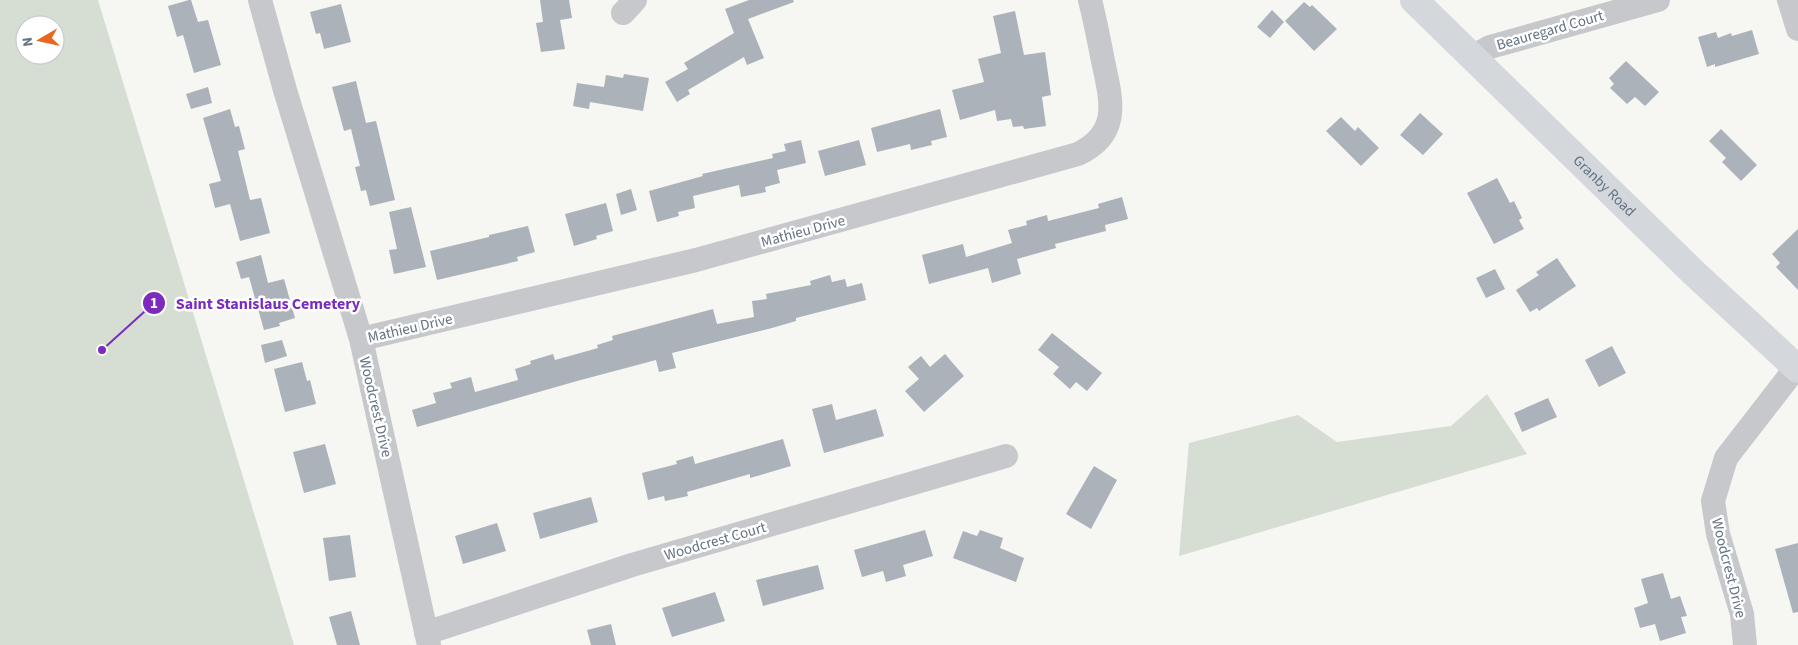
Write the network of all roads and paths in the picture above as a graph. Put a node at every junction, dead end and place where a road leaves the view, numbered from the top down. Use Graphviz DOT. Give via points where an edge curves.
graph roads {
  1 [pos="260,0"];
  2 [pos="1090,0"];
  3 [pos="1414,0"];
  4 [pos="1658,0"];
  5 [pos="1789,0"];
  6 [pos="1798,29"];
  7 [pos="1472,57"];
  8 [pos="361,339"];
  9 [pos="1797,367"];
  10 [pos="1006,456"];
  11 [pos="427,639"];
  12 [pos="1745,645"];
  1 -- 8 [label="street, Woodcrest Drive"];
  2 -- 8 [label="street, Mathieu Drive" via="1111,111 1104,132 1093,145 1078,154 696,260"];
  3 -- 7 [label="main road, Granby Road"];
  4 -- 7 [label="street, Beauregard Court" via="1494,46"];
  5 -- 6 [label="street"];
  7 -- 9 [label="main road, Granby Road" via="1694,273"];
  8 -- 11 [label="street, Woodcrest Drive"];
  9 -- 12 [label="street, Woodcrest Drive" via="1726,458 1713,501 1718,534 1742,614"];
  10 -- 11 [label="street, Woodcrest Court" via="632,565"];
}
